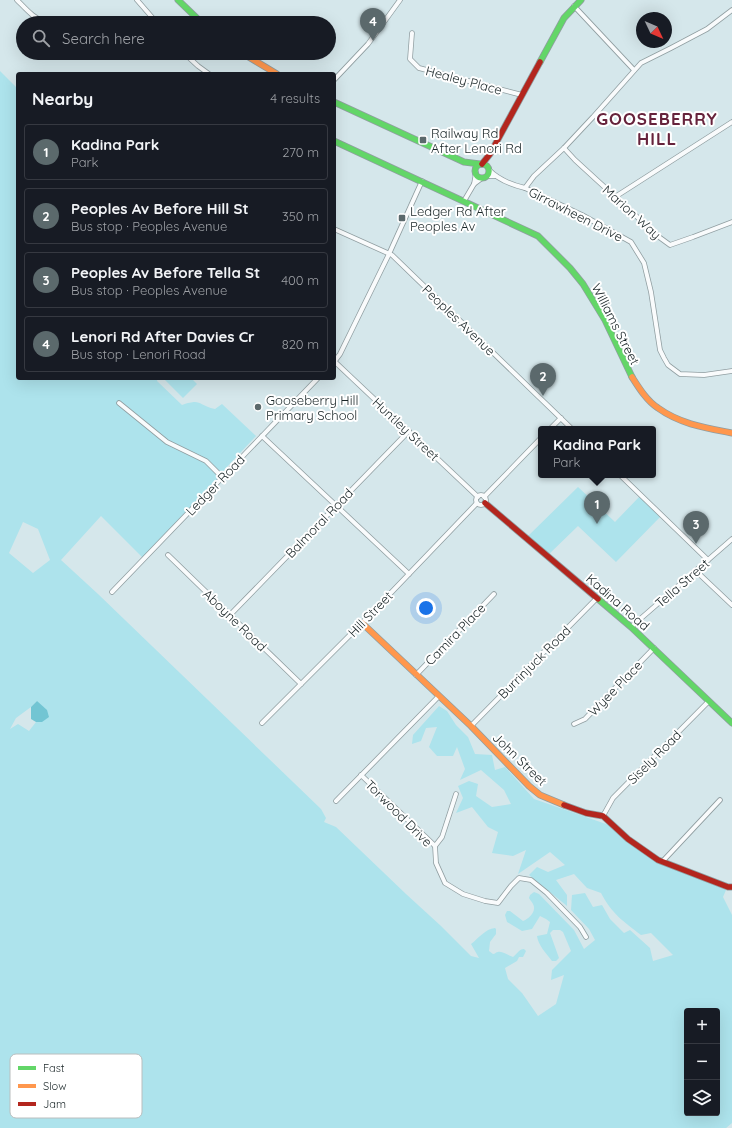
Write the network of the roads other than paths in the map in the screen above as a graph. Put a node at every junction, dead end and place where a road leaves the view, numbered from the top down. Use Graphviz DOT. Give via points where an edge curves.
graph roads {
  1 [pos="17,0"];
  2 [pos="138,0"];
  3 [pos="178,0"];
  4 [pos="400,0"];
  5 [pos="580,0"];
  6 [pos="574,6"];
  7 [pos="732,10"];
  8 [pos="32,16"];
  9 [pos="151,16"];
  10 [pos="195,16"];
  11 [pos="412,33"];
  12 [pos="192,60"];
  13 [pos="253,60"];
  14 [pos="634,70"];
  15 [pos="206,72"];
  16 [pos="273,72"];
  17 [pos="336,78"];
  18 [pos="522,95"];
  19 [pos="336,103"];
  20 [pos="732,122"];
  21 [pos="336,142"];
  22 [pos="564,148"];
  23 [pos="490,154"];
  24 [pos="464,162"];
  25 [pos="481,164"];
  26 [pos="489,169"];
  27 [pos="475,172"];
  28 [pos="494,176"];
  29 [pos="484,177"];
  30 [pos="422,181"];
  31 [pos="474,184"];
  32 [pos="525,188"];
  33 [pos="615,197"];
  34 [pos="464,201"];
  35 [pos="732,222"];
  36 [pos="336,230"];
  37 [pos="389,254"];
  38 [pos="336,359"];
  39 [pos="336,363"];
  40 [pos="732,371"];
  41 [pos="316,380"];
  42 [pos="119,403"];
  43 [pos="561,418"];
  44 [pos="553,426"];
  45 [pos="569,426"];
  46 [pos="408,431"];
  47 [pos="732,433"];
  48 [pos="262,436"];
  49 [pos="538,441"];
  50 [pos="222,477"];
  51 [pos="623,478"];
  52 [pos="478,496"];
  53 [pos="484,497"];
  54 [pos="477,503"];
  55 [pos="485,503"];
  56 [pos="336,506"];
  57 [pos="732,539"];
  58 [pos="168,555"];
  59 [pos="708,560"];
  60 [pos="696,571"];
  61 [pos="409,574"];
  62 [pos="112,592"];
  63 [pos="494,594"];
  64 [pos="597,598"];
  65 [pos="732,605"];
  66 [pos="230,615"];
  67 [pos="362,623"];
  68 [pos="631,627"];
  69 [pos="654,648"];
  70 [pos="416,675"];
  71 [pos="301,684"];
  72 [pos="439,696"];
  73 [pos="709,701"];
  74 [pos="262,723"];
  75 [pos="732,723"];
  76 [pos="574,724"];
  77 [pos="471,726"];
  78 [pos="361,775"];
  79 [pos="456,794"];
  80 [pos="720,800"];
  81 [pos="336,801"];
  82 [pos="603,816"];
  83 [pos="435,846"];
  84 [pos="662,862"];
  85 [pos="732,887"];
  86 [pos="586,937"];
  1 -- 8 [label="street"];
  2 -- 9 [label="street"];
  3 -- 10 [label="street"];
  4 -- 17 [label="street" via="368,44"];
  5 -- 6 [label="street"];
  6 -- 14 [label="street"];
  6 -- 18 [label="street" via="564,18"];
  7 -- 14 [label="street" via="707,28 641,63"];
  11 -- 18 [label="street, Healey Place" via="410,59 419,68"];
  12 -- 15 [label="street"];
  13 -- 16 [label="street"];
  14 -- 22 [label="street"];
  18 -- 23 [label="street"];
  19 -- 24 [label="street"];
  20 -- 33 [label="street"];
  21 -- 30 [label="street, Williams Street"];
  22 -- 32 [label="street"];
  22 -- 33 [label="street, Marion Way"];
  23 -- 25 [label="street"];
  23 -- 26 [label="street"];
  24 -- 25 [label="street"];
  24 -- 27 [label="street"];
  25 -- 26 [label="street"];
  25 -- 27 [label="street"];
  26 -- 28 [label="street, Girrawheen Drive"];
  26 -- 29 [label="street"];
  27 -- 29 [label="street" via="479,177"];
  27 -- 31 [label="street"];
  28 -- 29 [label="street, Girrawheen Drive"];
  28 -- 32 [label="street, Girrawheen Drive"];
  29 -- 31 [label="street"];
  30 -- 34 [label="street, Williams Street"];
  30 -- 37 [label="street"];
  31 -- 34 [label="street"];
  32 -- 40 [label="street, Girrawheen Drive" via="582,215 630,242 644,263 660,350 668,365 680,374 704,375"];
  33 -- 35 [label="street, Marion Way" via="670,245"];
  34 -- 47 [label="street, Williams Street" via="538,236 570,268 603,316 632,378 658,408 693,425"];
  36 -- 37 [label="street, Peoples Avenue"];
  37 -- 38 [label="street"];
  37 -- 43 [label="street, Peoples Avenue"];
  39 -- 46 [label="street, Huntley Street"];
  41 -- 48 [label="street, Ledger Road"];
  42 -- 50 [label="street" via="167,442 206,461"];
  43 -- 44 [label="street"];
  43 -- 45 [label="street, Peoples Avenue"];
  46 -- 52 [label="street, Huntley Street"];
  46 -- 56 [label="street, Balmoral Road"];
  48 -- 50 [label="street, Ledger Road"];
  48 -- 56 [label="street"];
  49 -- 53 [label="street"];
  50 -- 62 [label="street, Ledger Road"];
  51 -- 59 [label="street"];
  52 -- 53 [label="street"];
  52 -- 54 [label="street"];
  53 -- 55 [label="street"];
  54 -- 55 [label="street"];
  54 -- 61 [label="street, Hill Street"];
  55 -- 64 [label="street, Kadina Road"];
  56 -- 61 [label="street"];
  56 -- 66 [label="street, Balmoral Road"];
  57 -- 59 [label="street, Tella Street"];
  58 -- 66 [label="street, Aboyne Road"];
  59 -- 60 [label="street, Tella Street"];
  60 -- 65 [label="street"];
  60 -- 68 [label="street, Tella Street"];
  61 -- 67 [label="street, Hill Street"];
  63 -- 70 [label="street, Camira Place"];
  64 -- 68 [label="street, Kadina Road"];
  64 -- 77 [label="street, Burrinjuck Road"];
  66 -- 71 [label="street, Aboyne Road"];
  67 -- 70 [label="street, John Street"];
  67 -- 71 [label="street, Hill Street"];
  68 -- 69 [label="street, Kadina Road"];
  69 -- 73 [label="street, Kadina Road"];
  69 -- 76 [label="street, Wyee Place" via="585,719"];
  70 -- 72 [label="street, John Street"];
  71 -- 74 [label="street, Hill Street"];
  72 -- 77 [label="street, John Street"];
  72 -- 78 [label="street"];
  73 -- 75 [label="street, Kadina Road"];
  73 -- 82 [label="street, Sisely Road" via="613,798"];
  77 -- 82 [label="street, John Street" via="540,795 586,813"];
  78 -- 81 [label="street"];
  78 -- 83 [label="street, Torwood Drive"];
  79 -- 83 [label="street" via="442,837"];
  80 -- 84 [label="street"];
  82 -- 84 [label="street" via="628,839"];
  83 -- 86 [label="street, Torwood Drive" via="436,863 445,883 463,894 498,903 519,878 531,880 580,927"];
  84 -- 85 [label="street"];
}
